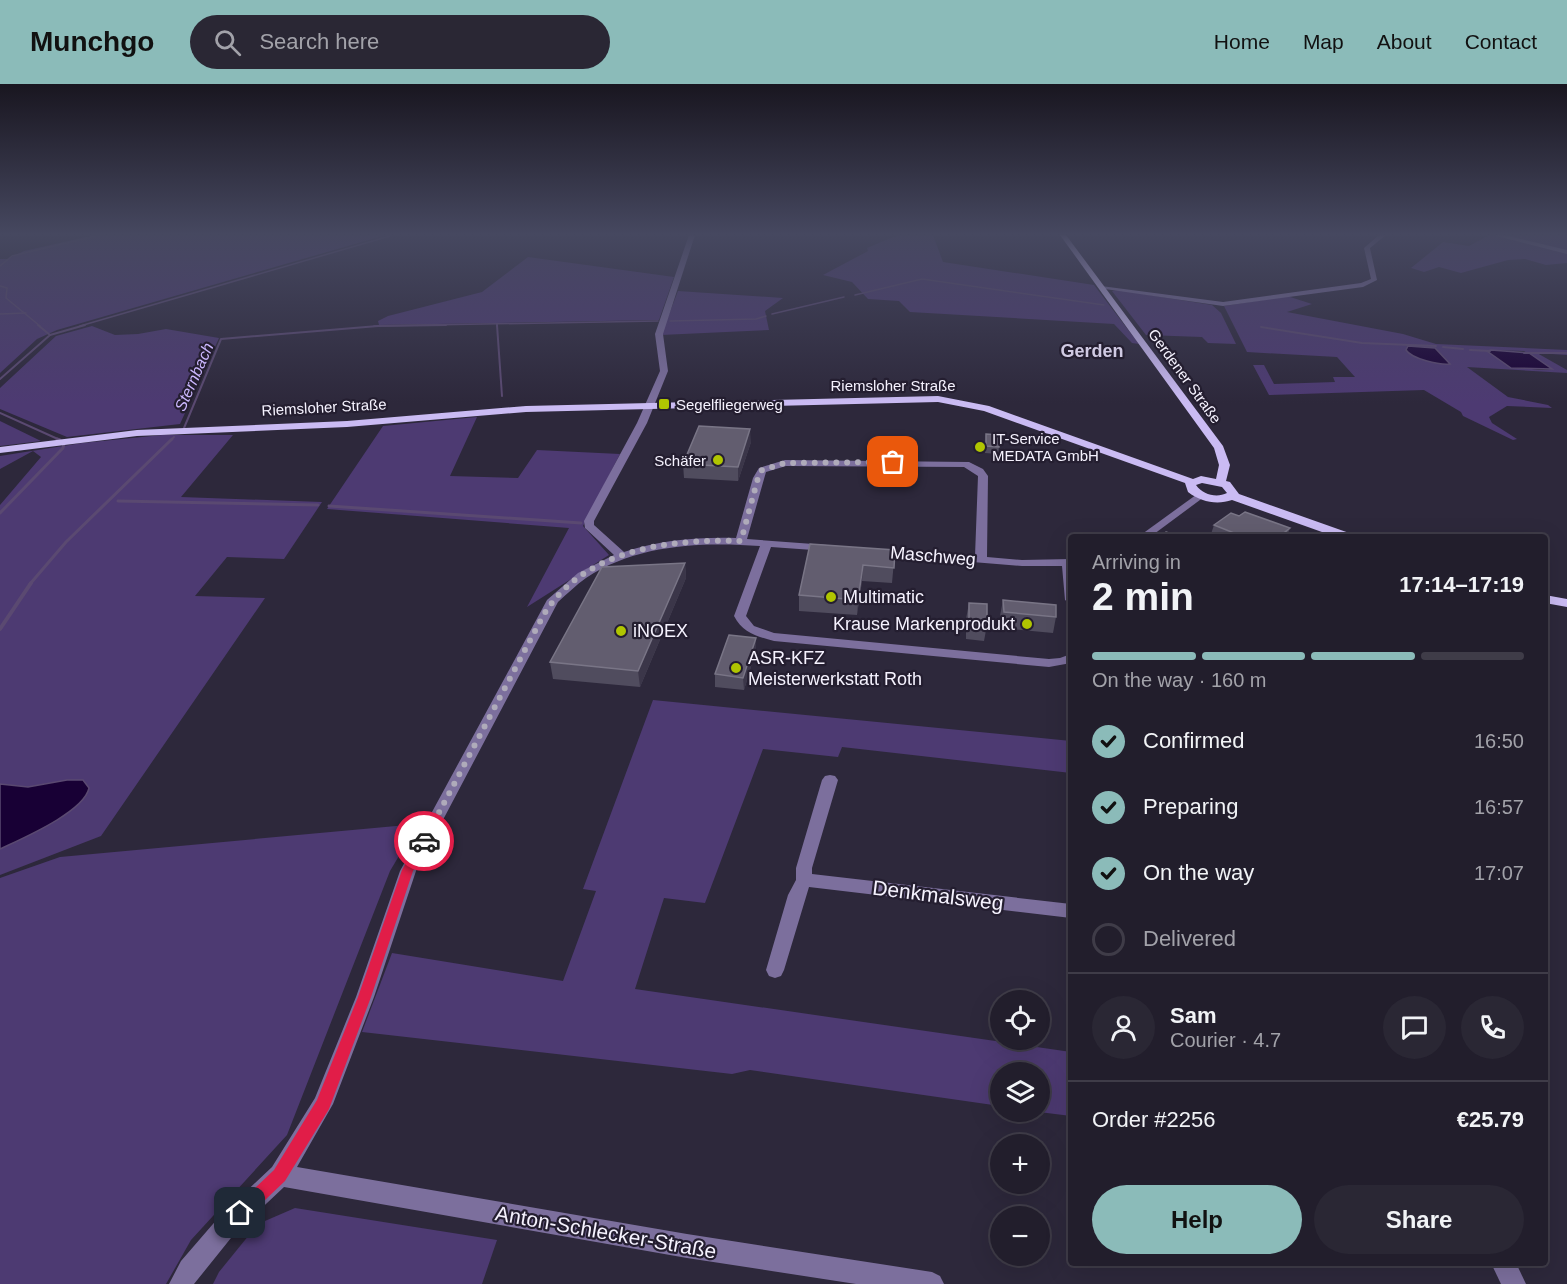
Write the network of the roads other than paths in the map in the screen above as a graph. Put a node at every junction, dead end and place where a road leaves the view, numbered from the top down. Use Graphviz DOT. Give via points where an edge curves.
graph roads {
  1 [pos="673,291"];
  2 [pos="1103,291"];
  3 [pos="1124,291"];
  4 [pos="1319,291"];
  5 [pos="651,404"];
  6 [pos="0,450"];
  7 [pos="1192,482"];
  8 [pos="1220,482"];
  9 [pos="1200,495"];
  10 [pos="1233,495"];
  11 [pos="1147,534"];
  12 [pos="1340,534"];
  13 [pos="741,541"];
  14 [pos="768,543"];
  15 [pos="837,549"];
  16 [pos="869,551"];
  17 [pos="621,555"];
  18 [pos="981,560"];
  19 [pos="1068,563"];
  20 [pos="1548,600"];
  21 [pos="1567,603"];
  22 [pos="1068,660"];
  23 [pos="830,780"];
  24 [pos="804,880"];
  25 [pos="1068,911"];
  26 [pos="775,970"];
  27 [pos="280,1175"];
  28 [pos="1505,1266"];
  29 [pos="181,1284"];
  30 [pos="932,1284"];
  31 [pos="1514,1284"];
  1 -- 5 [label="street" via="659,334 664,371"];
  2 -- 8 [label="main road, Gerdener Straße" via="1219,448 1224,459"];
  3 -- 4 [label="street" via="1223,304"];
  5 -- 6 [label="main road, Riemsloher Straße" via="154,432"];
  5 -- 7 [label="main road, Riemsloher Straße" via="957,401"];
  5 -- 17 [label="street" via="589,521 589,526"];
  7 -- 8 [label="main road, Riemsloher Straße"];
  7 -- 9 [label="main road" via="1192,490"];
  8 -- 10 [label="main road" via="1230,487"];
  9 -- 10 [label="main road" via="1219,499"];
  9 -- 11 [label="street"];
  10 -- 12 [label="main road"];
  13 -- 14 [label="street"];
  13 -- 17 [label="street" via="680,542"];
  13 -- 18 [label="street" via="758,478 762,470 772,466 966,464 982,476"];
  14 -- 15 [label="street"];
  14 -- 22 [label="street" via="740,616 757,633 1049,663"];
  16 -- 18 [label="street, Maschweg"];
  17 -- 27 [label="street" via="578,577 544,614 408,870 323,1104"];
  18 -- 19 [label="street, Maschweg"];
  20 -- 21 [label="main road"];
  23 -- 24 [label="street" via="804,868"];
  24 -- 25 [label="street, Denkmalsweg"];
  24 -- 26 [label="street"];
  27 -- 29 [label="street" via="227,1225"];
  27 -- 30 [label="street, Anton-Schlecker-Straße"];
  28 -- 31 [label="street"];
}
